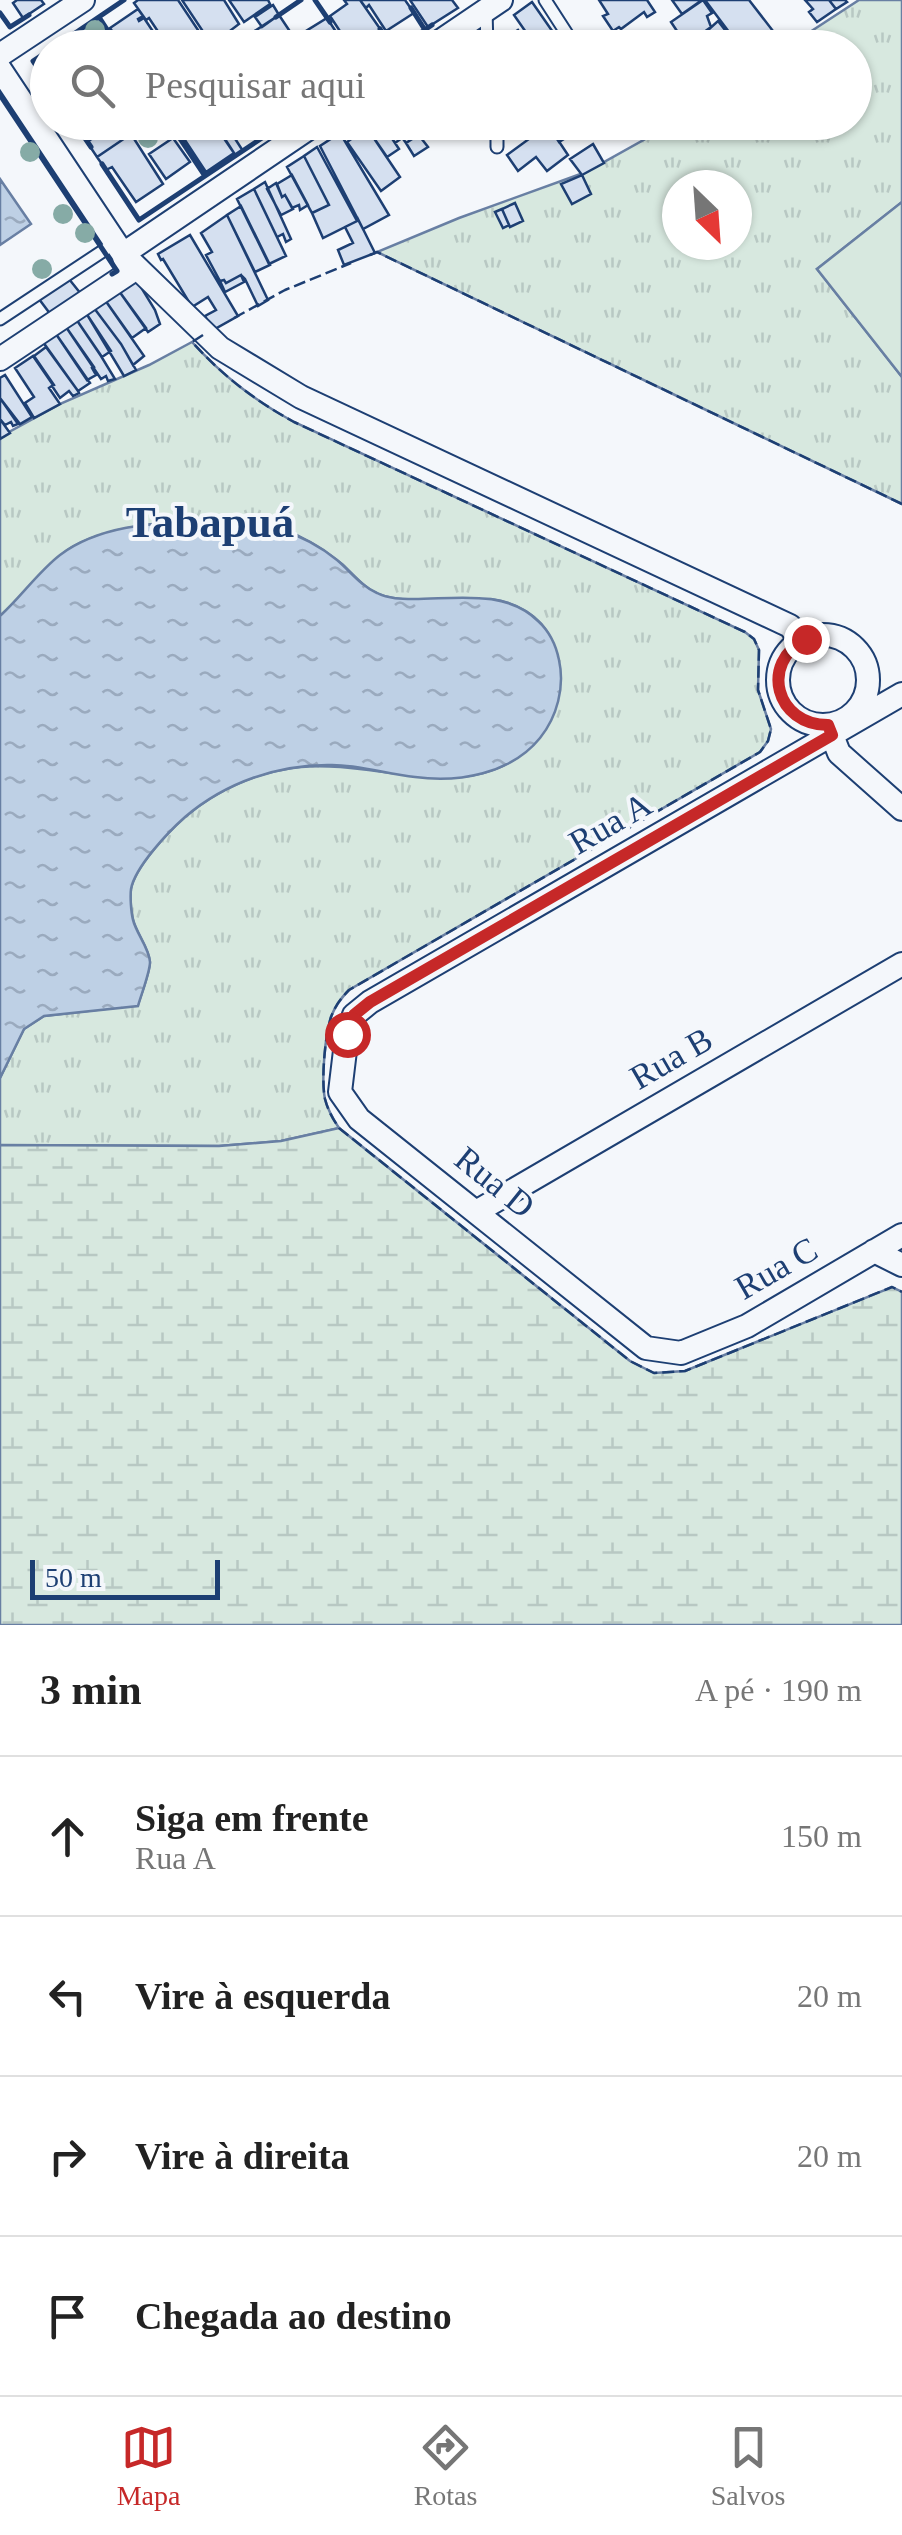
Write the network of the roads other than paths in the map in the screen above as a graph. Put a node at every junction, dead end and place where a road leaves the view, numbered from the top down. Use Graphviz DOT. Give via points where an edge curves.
graph roads {
  1 [pos="83,0"];
  2 [pos="545,0"];
  3 [pos="489,4"];
  4 [pos="38,30"];
  5 [pos="454,30"];
  6 [pos="488,30"];
  7 [pos="564,30"];
  8 [pos="30,35"];
  9 [pos="0,55"];
  10 [pos="0,69"];
  11 [pos="30,114"];
  12 [pos="47,140"];
  13 [pos="290,140"];
  14 [pos="497,140"];
  15 [pos="497,147"];
  16 [pos="119,248"];
  17 [pos="0,320"];
  18 [pos="0,359"];
  19 [pos="801,642"];
  20 [pos="902,694"];
  21 [pos="830,730"];
  22 [pos="902,810"];
  23 [pos="902,964"];
  24 [pos="354,1015"];
  25 [pos="476,1212"];
  26 [pos="902,1235"];
  27 [pos="874,1251"];
  28 [pos="902,1265"];
  29 [pos="681,1353"];
  1 -- 4 [label="street"];
  2 -- 7 [label="lane"];
  3 -- 5 [label="street"];
  3 -- 6 [label="lane"];
  8 -- 9 [label="street"];
  10 -- 11 [label="street"];
  12 -- 16 [label="street"];
  13 -- 16 [label="street"];
  14 -- 15 [label="lane"];
  16 -- 17 [label="lane"];
  16 -- 18 [label="street" via="128,273"];
  16 -- 19 [label="street" via="220,348 302,397 790,626"];
  19 -- 21 [label="street" via="784,660 780,693 798,718"];
  19 -- 21 [label="street" via="843,640 866,668 867,690 858,709"];
  20 -- 21 [label="street, Rua A"];
  21 -- 22 [label="street" via="838,754"];
  21 -- 24 [label="street, Rua A"];
  23 -- 25 [label="street, Rua B"];
  24 -- 25 [label="street, Rua D" via="340,1092 359,1120"];
  25 -- 29 [label="street, Rua D" via="646,1348"];
  26 -- 27 [label="street, Rua C"];
  27 -- 28 [label="street"];
  27 -- 29 [label="street, Rua C" via="748,1326"];
}
